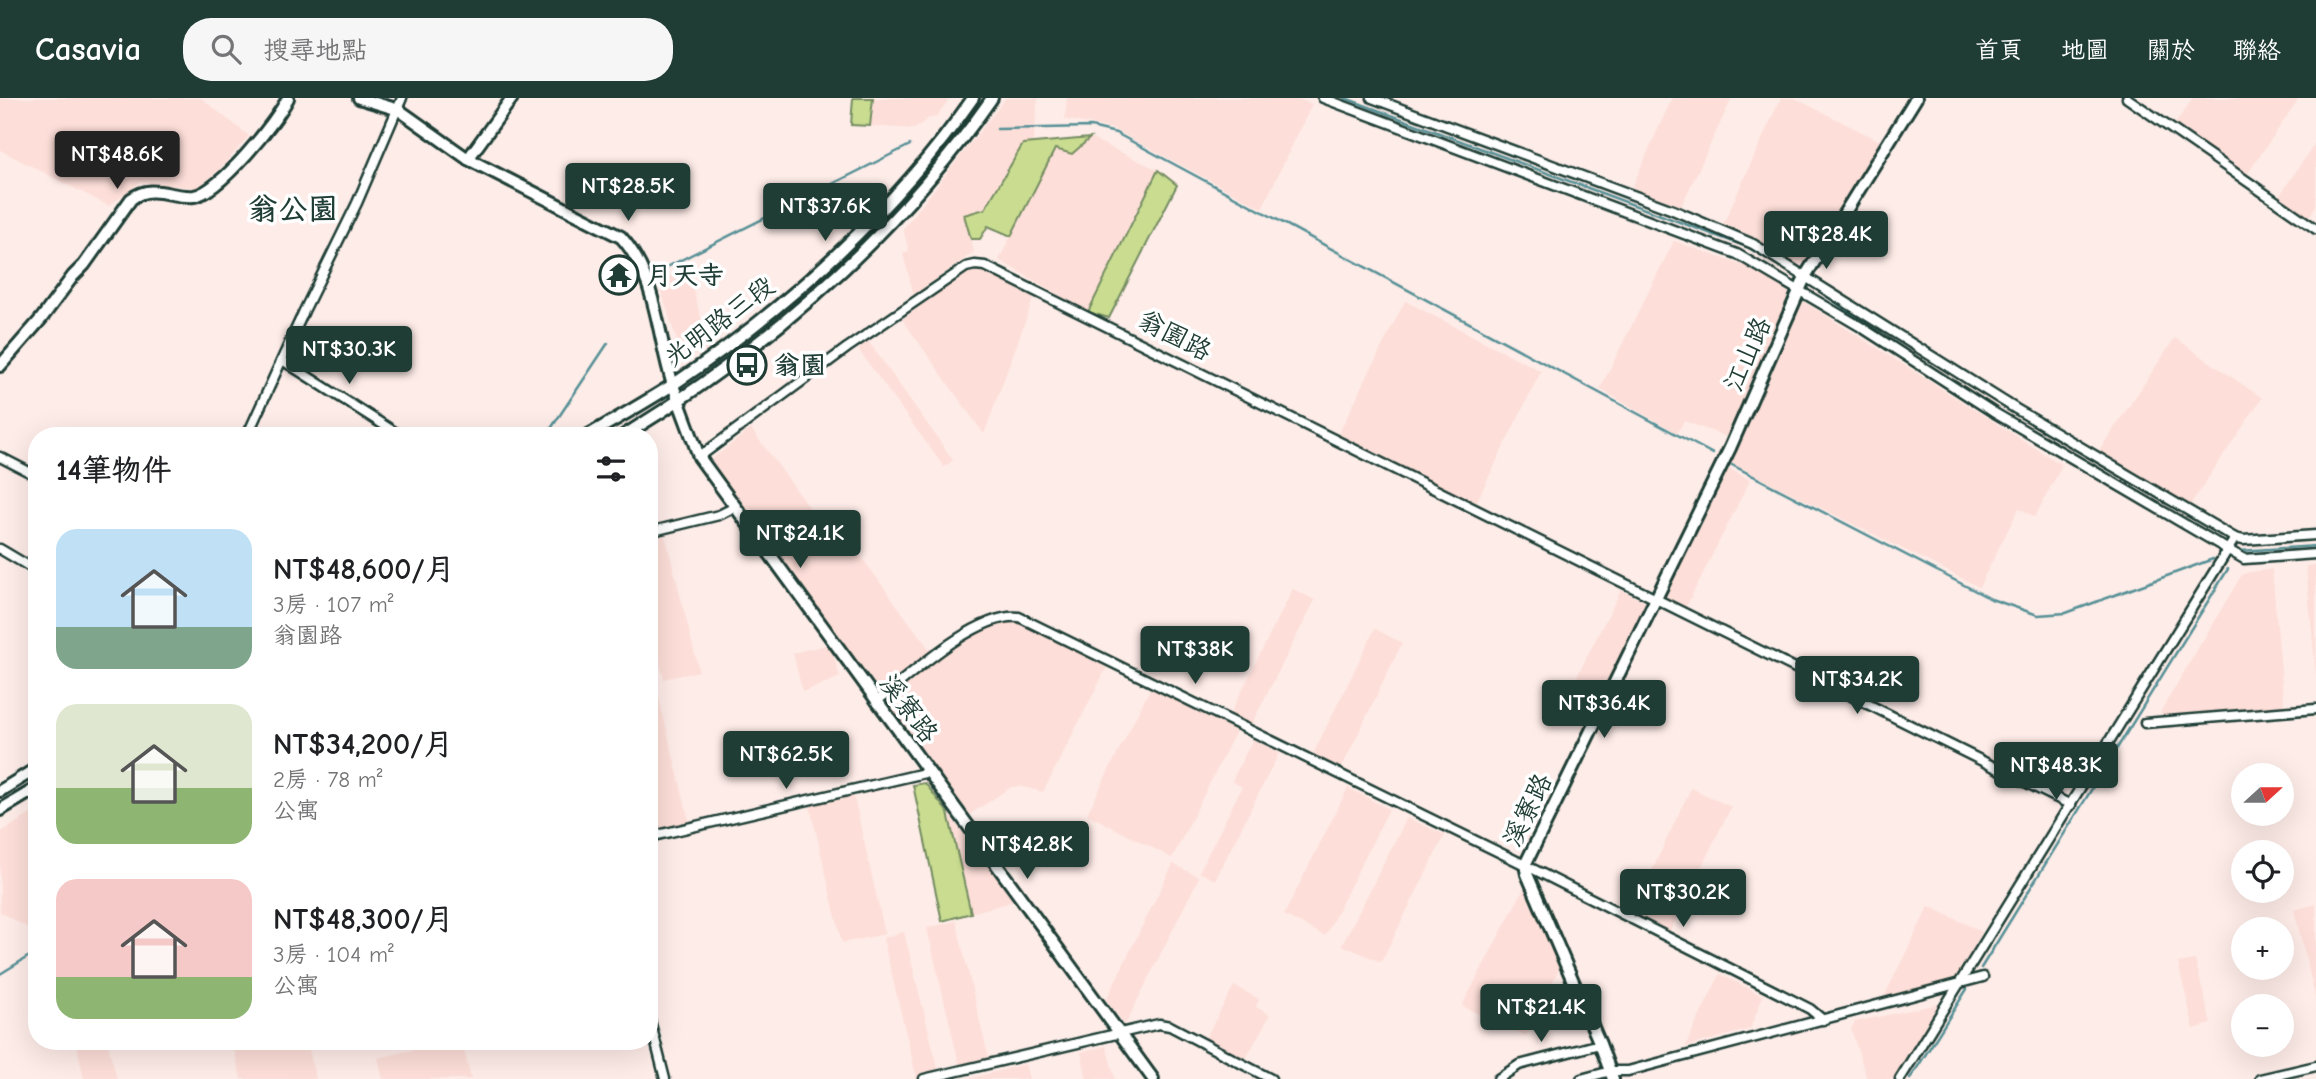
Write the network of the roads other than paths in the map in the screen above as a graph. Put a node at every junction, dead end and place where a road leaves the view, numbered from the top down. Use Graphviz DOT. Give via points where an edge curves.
graph roads {
  1 [pos="288,98"];
  2 [pos="359,98"];
  3 [pos="402,98"];
  4 [pos="512,98"];
  5 [pos="973,98"];
  6 [pos="992,98"];
  7 [pos="1323,98"];
  8 [pos="1372,98"];
  9 [pos="1916,98"];
  10 [pos="2126,98"];
  11 [pos="398,110"];
  12 [pos="468,159"];
  13 [pos="2316,229"];
  14 [pos="1806,275"];
  15 [pos="1800,290"];
  16 [pos="282,360"];
  17 [pos="0,366"];
  18 [pos="673,384"];
  19 [pos="680,401"];
  20 [pos="251,427"];
  21 [pos="387,427"];
  22 [pos="602,427"];
  23 [pos="638,427"];
  24 [pos="0,457"];
  25 [pos="699,457"];
  26 [pos="28,471"];
  27 [pos="735,507"];
  28 [pos="658,530"];
  29 [pos="2316,535"];
  30 [pos="2235,538"];
  31 [pos="0,549"];
  32 [pos="2228,550"];
  33 [pos="2316,554"];
  34 [pos="28,566"];
  35 [pos="1656,600"];
  36 [pos="876,702"];
  37 [pos="2316,709"];
  38 [pos="2145,723"];
  39 [pos="929,772"];
  40 [pos="28,774"];
  41 [pos="0,791"];
  42 [pos="28,793"];
  43 [pos="2071,805"];
  44 [pos="0,810"];
  45 [pos="658,835"];
  46 [pos="1525,865"];
  47 [pos="1983,978"];
  48 [pos="1960,983"];
  49 [pos="1823,1020"];
  50 [pos="1119,1032"];
  51 [pos="1601,1044"];
  52 [pos="658,1050"];
  53 [pos="2316,1066"];
  54 [pos="1612,1075"];
  55 [pos="665,1079"];
  56 [pos="924,1079"];
  57 [pos="1153,1079"];
  58 [pos="1271,1079"];
  59 [pos="1499,1079"];
  60 [pos="1581,1079"];
  61 [pos="1900,1079"];
  62 [pos="2260,1079"];
  1 -- 17 [label="street" via="254,146 205,193 151,190 131,199 84,265"];
  2 -- 11 [label="street"];
  3 -- 11 [label="street"];
  4 -- 12 [label="street"];
  5 -- 18 [label="street, 光明路三段" via="892,197 820,271 744,334"];
  6 -- 19 [label="street, 光明路三段" via="893,220 833,280 757,346"];
  7 -- 15 [label="street" via="1737,254"];
  8 -- 14 [label="street" via="1673,210 1753,244"];
  9 -- 14 [label="street, 江山路"];
  10 -- 13 [label="street"];
  11 -- 12 [label="street"];
  11 -- 16 [label="street"];
  12 -- 18 [label="street" via="621,237 644,272"];
  14 -- 15 [label="street, 江山路"];
  14 -- 30 [label="street" via="2016,409"];
  15 -- 32 [label="street" via="1993,412"];
  15 -- 35 [label="street, 江山路"];
  16 -- 20 [label="street"];
  16 -- 21 [label="street"];
  18 -- 19 [label="street, 溪寮路"];
  18 -- 22 [label="street, 光明路三段"];
  19 -- 23 [label="street, 光明路三段"];
  19 -- 25 [label="street, 溪寮路"];
  24 -- 26 [label="street"];
  25 -- 27 [label="street, 溪寮路"];
  25 -- 35 [label="street, 翁園路" via="966,267 985,266"];
  27 -- 28 [label="street"];
  27 -- 36 [label="street, 溪寮路"];
  29 -- 30 [label="street"];
  30 -- 32 [label="street"];
  31 -- 34 [label="street"];
  32 -- 33 [label="street" via="2244,559"];
  32 -- 43 [label="street"];
  35 -- 43 [label="street, 翁園路"];
  35 -- 46 [label="street, 溪寮路"];
  36 -- 39 [label="street, 溪寮路"];
  36 -- 46 [label="street" via="972,631 994,619 1019,617"];
  37 -- 38 [label="street"];
  39 -- 45 [label="street"];
  39 -- 50 [label="street, 溪寮路"];
  40 -- 41 [label="street"];
  42 -- 44 [label="street"];
  43 -- 48 [label="street"];
  46 -- 49 [label="street" via="1810,1009"];
  46 -- 51 [label="street, 溪寮路"];
  47 -- 48 [label="street"];
  48 -- 49 [label="street"];
  48 -- 61 [label="street"];
  49 -- 54 [label="street"];
  50 -- 56 [label="street"];
  50 -- 57 [label="street, 溪寮路"];
  50 -- 58 [label="street" via="1170,1026"];
  51 -- 54 [label="street, 溪寮路"];
  51 -- 59 [label="street" via="1518,1065"];
  52 -- 55 [label="street"];
  53 -- 62 [label="street"];
  54 -- 60 [label="street"];
}
